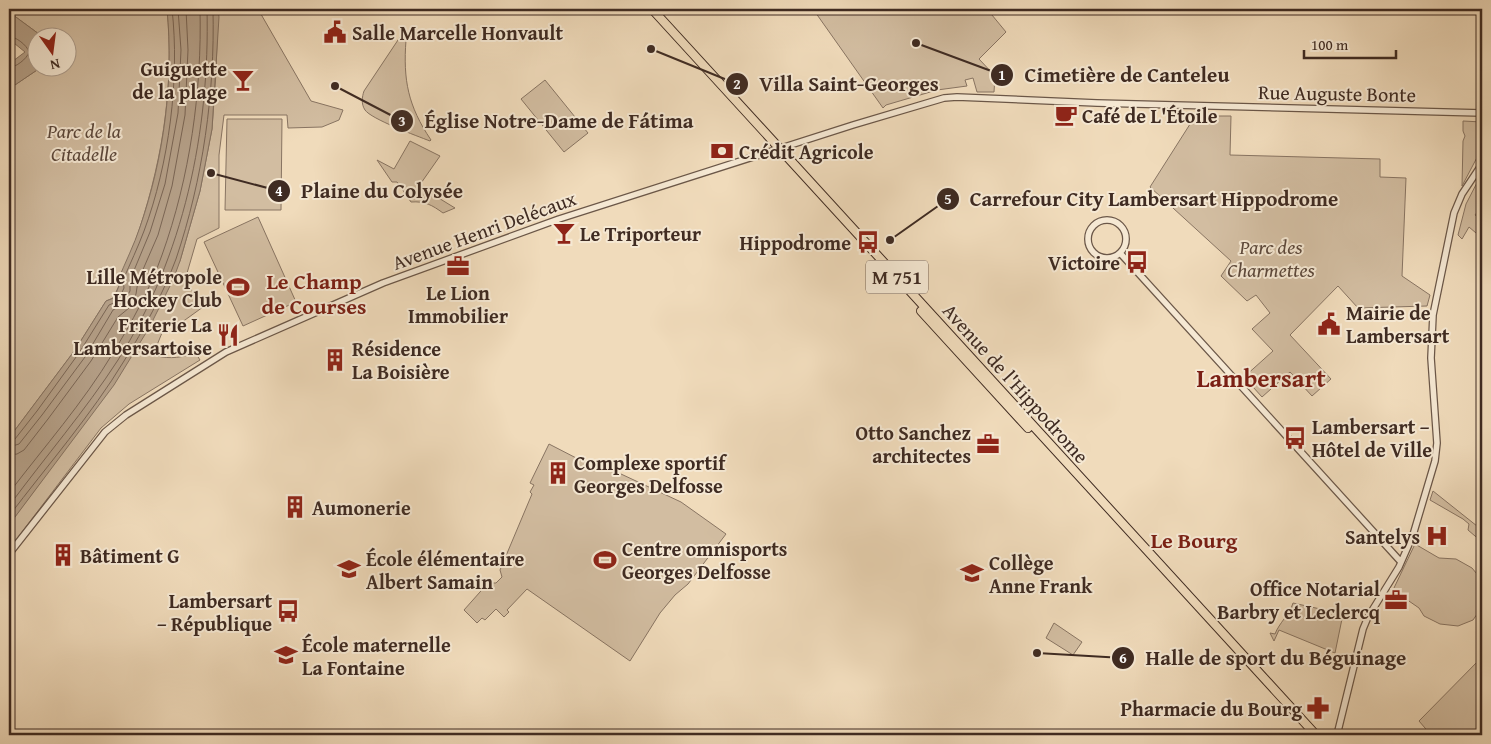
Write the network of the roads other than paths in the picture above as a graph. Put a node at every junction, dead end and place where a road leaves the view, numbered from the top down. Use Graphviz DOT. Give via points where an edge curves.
graph roads {
  1 [pos="645,9"];
  2 [pos="652,9"];
  3 [pos="1482,113"];
  4 [pos="778,150"];
  5 [pos="1482,164"];
  6 [pos="1120,253"];
  7 [pos="26,532"];
  8 [pos="9,554"];
  9 [pos="9,558"];
  10 [pos="1401,562"];
  11 [pos="1309,735"];
  12 [pos="1316,735"];
  13 [pos="1337,735"];
  1 -- 4 [label="main road, Avenue de l'Hippodrome / M 751"];
  2 -- 4 [label="main road, Avenue de l'Hippodrome / M 751"];
  3 -- 4 [label="street, Rue Auguste Bonte" via="952,97"];
  4 -- 7 [label="street, Avenue Henri Delécaux" via="559,219 420,269 212,359 105,432"];
  4 -- 11 [label="main road, Avenue de l'Hippodrome / M 751"];
  4 -- 12 [label="main road, Avenue de l'Hippodrome / M 751"];
  5 -- 10 [label="street" via="1457,205 1448,241 1433,315 1431,362 1436,458 1417,525"];
  6 -- 6 [label="street" via="1126,241 1122,228 1111,221 1096,224 1088,236 1092,251 1106,258"];
  6 -- 10 [label="street"];
  7 -- 8 [label="street"];
  7 -- 9 [label="street"];
  10 -- 13 [label="street" via="1364,626"];
}
